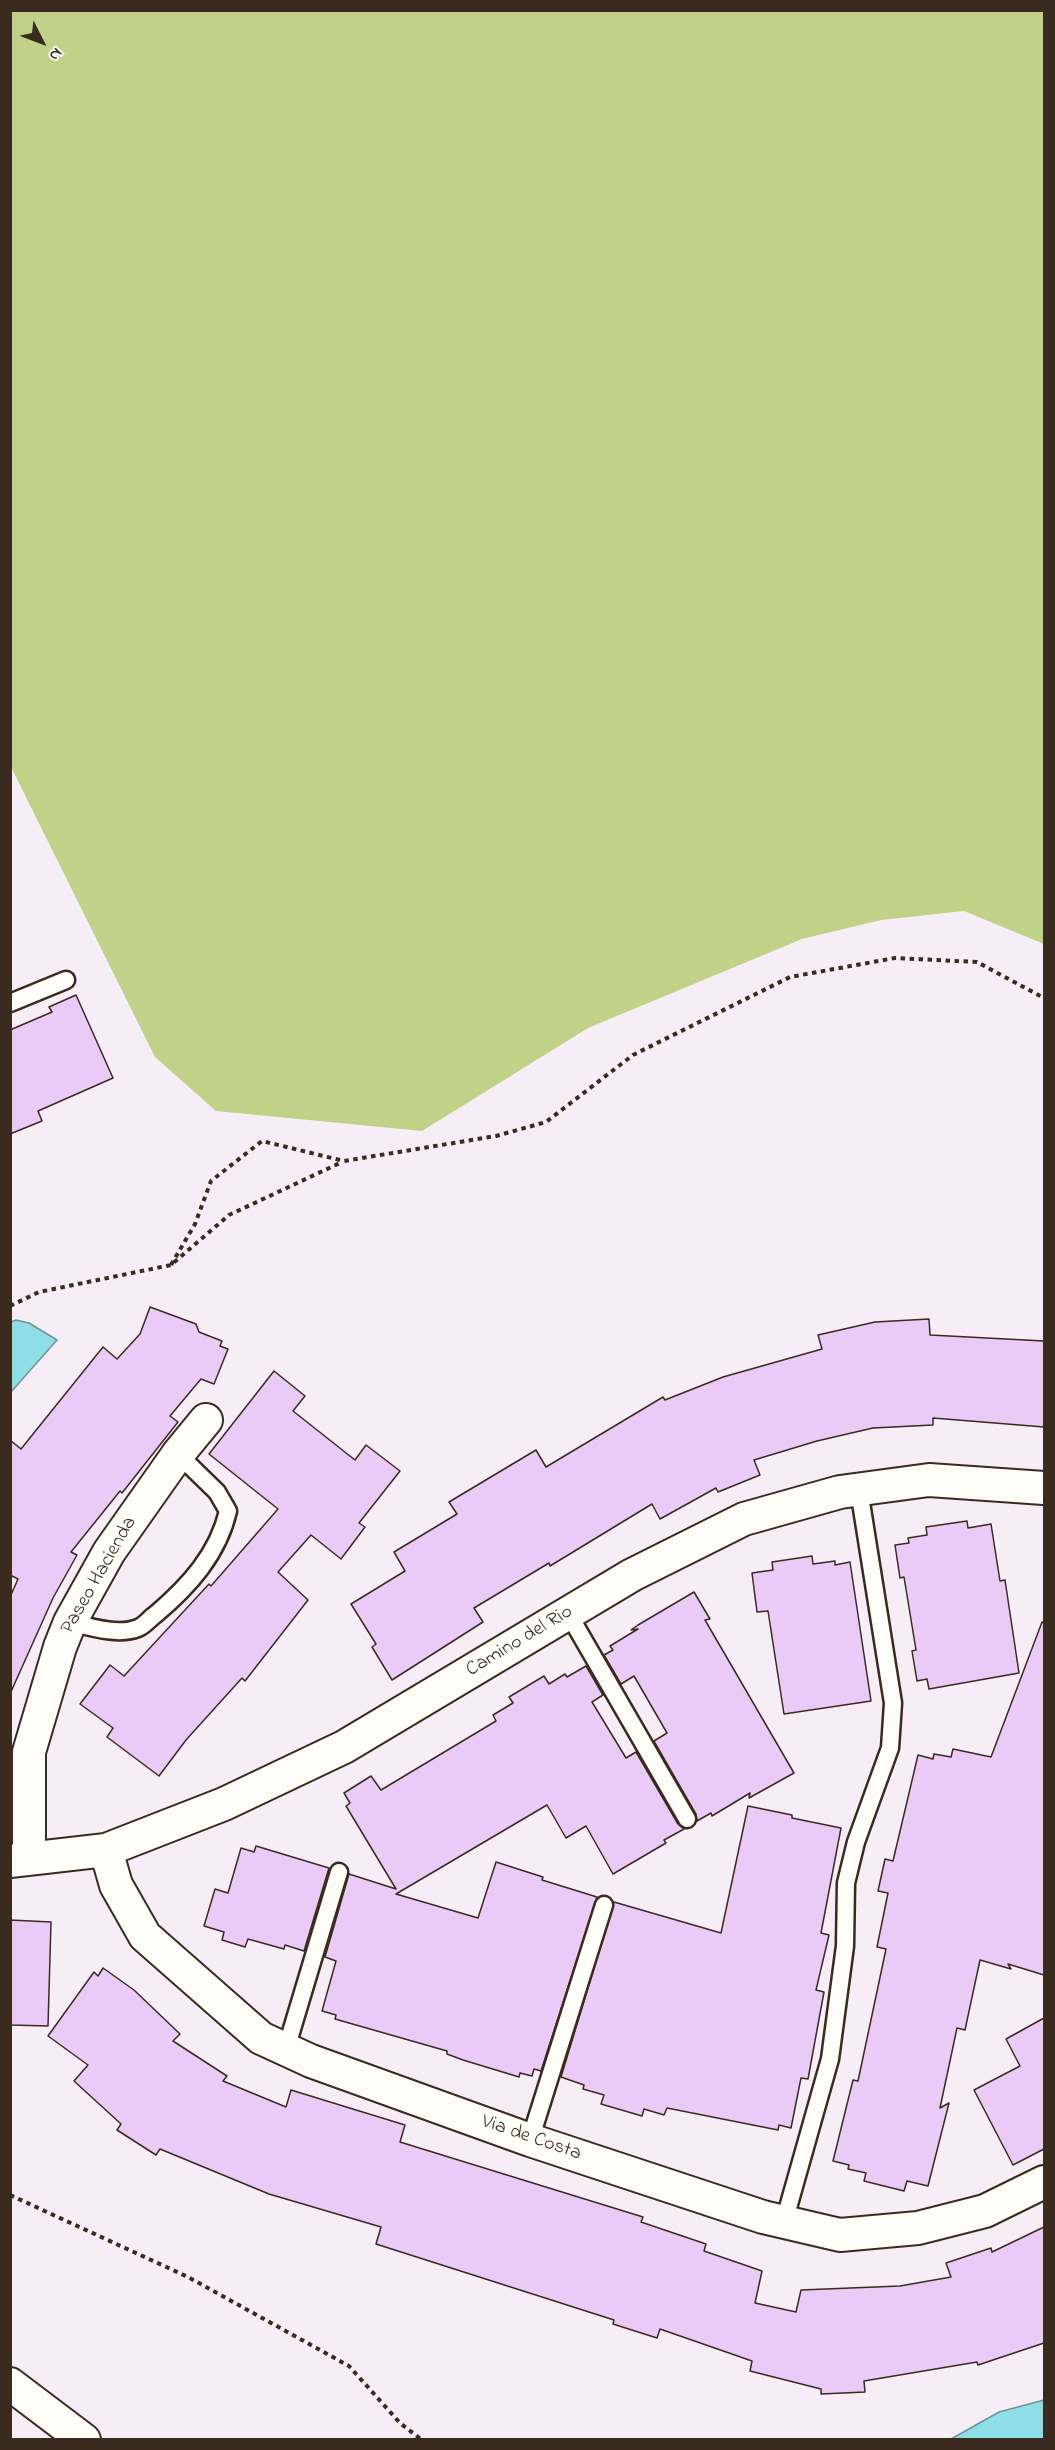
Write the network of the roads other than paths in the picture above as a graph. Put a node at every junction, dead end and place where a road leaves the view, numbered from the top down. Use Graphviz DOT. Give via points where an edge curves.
graph roads {
  1 [pos="66,980"];
  2 [pos="10,1003"];
  3 [pos="206,1420"];
  4 [pos="178,1454"];
  5 [pos="1044,1488"];
  6 [pos="859,1490"];
  7 [pos="568,1613"];
  8 [pos="70,1622"];
  9 [pos="687,1819"];
  10 [pos="106,1850"];
  11 [pos="20,1860"];
  12 [pos="339,1872"];
  13 [pos="604,1905"];
  14 [pos="286,2049"];
  15 [pos="530,2140"];
  16 [pos="1044,2182"];
  17 [pos="784,2222"];
  18 [pos="10,2384"];
  19 [pos="84,2439"];
  1 -- 2 [label="lane"];
  3 -- 4 [label="street, Paseo Hacienda"];
  4 -- 8 [label="street, Paseo Hacienda" via="109,1552"];
  4 -- 8 [label="lane" via="217,1492 228,1511 223,1532 208,1559 174,1598 138,1628 110,1631"];
  5 -- 6 [label="street, Camino del Rio" via="929,1480"];
  6 -- 7 [label="street, Camino del Rio" via="744,1519 632,1575"];
  6 -- 17 [label="lane" via="893,1703 890,1748 856,1842 846,1883 845,1946 830,2059"];
  7 -- 9 [label="lane"];
  7 -- 10 [label="street, Camino del Rio" via="344,1747 224,1804"];
  8 -- 11 [label="street, Paseo Hacienda" via="29,1752"];
  10 -- 11 [label="street, Camino del Rio"];
  10 -- 14 [label="street, Via de Costa" via="116,1885 145,1935 261,2038"];
  12 -- 14 [label="lane"];
  13 -- 15 [label="lane"];
  14 -- 15 [label="street, Via de Costa"];
  15 -- 17 [label="street, Via de Costa"];
  16 -- 17 [label="street, Via de Costa" via="985,2211 918,2228 840,2235"];
  18 -- 19 [label="street"];
}
